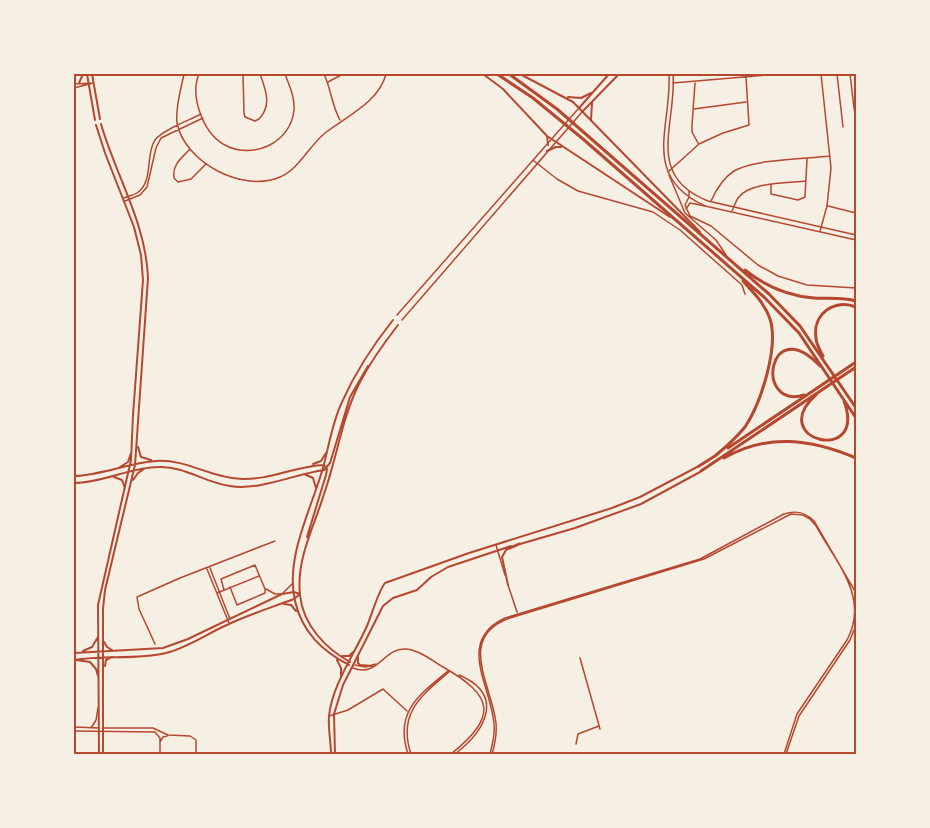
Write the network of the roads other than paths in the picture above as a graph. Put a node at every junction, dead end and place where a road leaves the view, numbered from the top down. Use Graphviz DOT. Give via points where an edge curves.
graph roads {
  1 [pos="85,74"];
  2 [pos="92,74"];
  3 [pos="184,74"];
  4 [pos="199,74"];
  5 [pos="243,74"];
  6 [pos="260,74"];
  7 [pos="285,74"];
  8 [pos="324,74"];
  9 [pos="343,74"];
  10 [pos="386,74"];
  11 [pos="483,74"];
  12 [pos="497,74"];
  13 [pos="509,74"];
  14 [pos="520,74"];
  15 [pos="609,74"];
  16 [pos="619,74"];
  17 [pos="669,74"];
  18 [pos="673,74"];
  19 [pos="778,74"];
  20 [pos="820,74"];
  21 [pos="837,74"];
  22 [pos="850,74"];
  23 [pos="746,77"];
  24 [pos="328,82"];
  25 [pos="669,82"];
  26 [pos="695,82"];
  27 [pos="79,83"];
  28 [pos="94,83"];
  29 [pos="674,83"];
  30 [pos="74,84"];
  31 [pos="88,84"];
  32 [pos="74,88"];
  33 [pos="591,93"];
  34 [pos="564,96"];
  35 [pos="592,101"];
  36 [pos="747,102"];
  37 [pos="579,108"];
  38 [pos="693,109"];
  39 [pos="582,112"];
  40 [pos="201,114"];
  41 [pos="203,118"];
  42 [pos="856,118"];
  43 [pos="591,120"];
  44 [pos="341,122"];
  45 [pos="101,124"];
  46 [pos="96,125"];
  47 [pos="843,126"];
  48 [pos="179,128"];
  49 [pos="103,129"];
  50 [pos="98,131"];
  51 [pos="547,136"];
  52 [pos="552,140"];
  53 [pos="556,142"];
  54 [pos="699,144"];
  55 [pos="548,145"];
  56 [pos="191,148"];
  57 [pos="568,151"];
  58 [pos="547,152"];
  59 [pos="830,156"];
  60 [pos="807,158"];
  61 [pos="534,161"];
  62 [pos="206,163"];
  63 [pos="537,164"];
  64 [pos="672,169"];
  65 [pos="669,173"];
  66 [pos="806,181"];
  67 [pos="771,185"];
  68 [pos="689,191"];
  69 [pos="689,197"];
  70 [pos="128,198"];
  71 [pos="124,200"];
  72 [pos="711,202"];
  73 [pos="856,205"];
  74 [pos="705,206"];
  75 [pos="827,206"];
  76 [pos="734,207"];
  77 [pos="686,210"];
  78 [pos="732,212"];
  79 [pos="856,213"];
  80 [pos="690,216"];
  81 [pos="683,226"];
  82 [pos="821,227"];
  83 [pos="820,232"];
  84 [pos="856,235"];
  85 [pos="856,240"];
  86 [pos="715,246"];
  87 [pos="728,257"];
  88 [pos="732,269"];
  89 [pos="856,288"];
  90 [pos="746,294"];
  91 [pos="856,301"];
  92 [pos="856,307"];
  93 [pos="397,315"];
  94 [pos="393,320"];
  95 [pos="402,320"];
  96 [pos="398,325"];
  97 [pos="372,361"];
  98 [pos="856,365"];
  99 [pos="830,368"];
  100 [pos="826,372"];
  101 [pos="826,385"];
  102 [pos="819,387"];
  103 [pos="838,389"];
  104 [pos="856,406"];
  105 [pos="856,418"];
  106 [pos="137,442"];
  107 [pos="132,447"];
  108 [pos="329,448"];
  109 [pos="715,456"];
  110 [pos="856,458"];
  111 [pos="156,461"];
  112 [pos="135,465"];
  113 [pos="324,465"];
  114 [pos="130,466"];
  115 [pos="699,466"];
  116 [pos="301,467"];
  117 [pos="146,468"];
  118 [pos="327,468"];
  119 [pos="113,470"];
  120 [pos="322,470"];
  121 [pos="134,471"];
  122 [pos="701,471"];
  123 [pos="129,472"];
  124 [pos="298,474"];
  125 [pos="74,476"];
  126 [pos="111,477"];
  127 [pos="74,483"];
  128 [pos="131,485"];
  129 [pos="125,492"];
  130 [pos="315,492"];
  131 [pos="275,541"];
  132 [pos="496,544"];
  133 [pos="519,544"];
  134 [pos="306,545"];
  135 [pos="510,548"];
  136 [pos="498,550"];
  137 [pos="208,568"];
  138 [pos="259,576"];
  139 [pos="294,579"];
  140 [pos="508,585"];
  141 [pos="230,587"];
  142 [pos="265,589"];
  143 [pos="224,590"];
  144 [pos="294,592"];
  145 [pos="856,592"];
  146 [pos="218,593"];
  147 [pos="282,594"];
  148 [pos="300,594"];
  149 [pos="294,599"];
  150 [pos="281,604"];
  151 [pos="518,615"];
  152 [pos="299,616"];
  153 [pos="229,618"];
  154 [pos="231,623"];
  155 [pos="856,625"];
  156 [pos="99,632"];
  157 [pos="103,638"];
  158 [pos="155,644"];
  159 [pos="358,645"];
  160 [pos="102,651"];
  161 [pos="118,651"];
  162 [pos="75,653"];
  163 [pos="358,654"];
  164 [pos="112,656"];
  165 [pos="336,656"];
  166 [pos="102,657"];
  167 [pos="580,658"];
  168 [pos="74,660"];
  169 [pos="351,664"];
  170 [pos="377,664"];
  171 [pos="372,666"];
  172 [pos="449,671"];
  173 [pos="104,672"];
  174 [pos="455,674"];
  175 [pos="339,683"];
  176 [pos="99,684"];
  177 [pos="98,707"];
  178 [pos="409,712"];
  179 [pos="334,714"];
  180 [pos="329,717"];
  181 [pos="90,728"];
  182 [pos="74,729"];
  183 [pos="99,730"];
  184 [pos="104,730"];
  185 [pos="168,735"];
  186 [pos="160,743"];
  187 [pos="576,744"];
  188 [pos="99,754"];
  189 [pos="104,754"];
  190 [pos="160,754"];
  191 [pos="196,754"];
  192 [pos="333,754"];
  193 [pos="410,754"];
  194 [pos="451,754"];
  195 [pos="455,754"];
  196 [pos="491,754"];
  197 [pos="785,754"];
  1 -- 27 [label="main road"];
  1 -- 31 [label="main road"];
  2 -- 28 [label="main road"];
  3 -- 48 [label="street" via="176,116"];
  4 -- 40 [label="street" via="195,91"];
  5 -- 6 [label="street" via="244,113 255,120 267,108"];
  7 -- 41 [label="street" via="294,108 292,122 276,142 260,149 223,144"];
  8 -- 24 [label="street"];
  9 -- 24 [label="street"];
  10 -- 44 [label="street" via="372,99"];
  11 -- 51 [label="main road" via="503,89"];
  12 -- 81 [label="highway" via="533,98"];
  13 -- 86 [label="highway" via="557,109"];
  14 -- 34 [label="main road"];
  15 -- 33 [label="main road"];
  16 -- 35 [label="main road"];
  17 -- 25 [label="street"];
  18 -- 29 [label="street"];
  19 -- 23 [label="street"];
  20 -- 59 [label="street"];
  21 -- 47 [label="street"];
  22 -- 42 [label="street"];
  23 -- 26 [label="street"];
  23 -- 36 [label="street"];
  24 -- 44 [label="street"];
  25 -- 29 [label="street"];
  25 -- 65 [label="street" via="662,144"];
  26 -- 29 [label="street"];
  26 -- 38 [label="street"];
  27 -- 30 [label="street"];
  27 -- 31 [label="street"];
  28 -- 31 [label="street"];
  28 -- 31 [label="main road" via="99,117 95,118"];
  29 -- 64 [label="street" via="667,142"];
  31 -- 32 [label="street"];
  33 -- 34 [label="main road" via="581,98"];
  33 -- 37 [label="main road"];
  34 -- 37 [label="main road"];
  35 -- 39 [label="main road"];
  35 -- 43 [label="main road"];
  36 -- 38 [label="street"];
  36 -- 54 [label="street" via="749,125"];
  37 -- 39 [label="main road"];
  37 -- 52 [label="street"];
  38 -- 54 [label="street" via="692,132"];
  39 -- 43 [label="main road"];
  39 -- 53 [label="street"];
  40 -- 41 [label="street"];
  40 -- 48 [label="street"];
  41 -- 48 [label="street"];
  43 -- 86 [label="main road"];
  44 -- 62 [label="street" via="313,144 290,172 278,178 234,179"];
  45 -- 49 [label="main road"];
  46 -- 50 [label="main road"];
  48 -- 56 [label="street"];
  48 -- 70 [label="street" via="158,143 147,187 140,195"];
  49 -- 50 [label="main road"];
  49 -- 70 [label="main road"];
  50 -- 71 [label="main road"];
  51 -- 52 [label="main road"];
  51 -- 55 [label="main road"];
  52 -- 53 [label="main road"];
  52 -- 55 [label="street"];
  53 -- 57 [label="main road"];
  53 -- 58 [label="street"];
  54 -- 64 [label="street"];
  55 -- 61 [label="street"];
  56 -- 62 [label="street"];
  56 -- 62 [label="street" via="180,159 174,178 178,182 191,179"];
  57 -- 58 [label="main road" via="559,147"];
  57 -- 81 [label="main road"];
  58 -- 63 [label="street"];
  59 -- 60 [label="street"];
  59 -- 75 [label="street"];
  60 -- 66 [label="street"];
  60 -- 72 [label="street" via="748,165 722,182"];
  61 -- 63 [label="street"];
  61 -- 93 [label="street"];
  63 -- 90 [label="street" via="578,191 660,216 742,285"];
  63 -- 95 [label="street"];
  64 -- 65 [label="street"];
  64 -- 68 [label="street"];
  65 -- 69 [label="street"];
  65 -- 80 [label="street" via="685,213"];
  66 -- 67 [label="street"];
  66 -- 67 [label="street" via="804,197 798,201 771,194"];
  67 -- 76 [label="street" via="747,190"];
  68 -- 69 [label="street"];
  68 -- 72 [label="street"];
  69 -- 74 [label="street"];
  69 -- 77 [label="street"];
  70 -- 71 [label="street"];
  70 -- 106 [label="main road" via="140,230 147,268"];
  71 -- 107 [label="main road" via="138,237 143,272"];
  72 -- 76 [label="street"];
  73 -- 79 [label="street"];
  74 -- 77 [label="street" via="690,203"];
  74 -- 78 [label="street"];
  75 -- 79 [label="street"];
  75 -- 82 [label="street"];
  76 -- 78 [label="street"];
  76 -- 82 [label="street"];
  77 -- 80 [label="street"];
  78 -- 83 [label="street"];
  80 -- 87 [label="street"];
  80 -- 89 [label="street" via="711,226 758,265 787,280"];
  81 -- 88 [label="highway"];
  82 -- 83 [label="street"];
  82 -- 84 [label="street"];
  83 -- 85 [label="street"];
  86 -- 87 [label="highway"];
  87 -- 91 [label="highway" via="760,281 787,293"];
  87 -- 99 [label="highway" via="786,311"];
  88 -- 100 [label="highway" via="787,319"];
  88 -- 109 [label="highway" via="766,309 772,327 772,346 750,418"];
  92 -- 99 [label="highway" via="831,307 817,321 816,342"];
  94 -- 108 [label="main road" via="340,405"];
  96 -- 97 [label="main road"];
  97 -- 118 [label="main road" via="350,397"];
  97 -- 134 [label="main road" via="350,405 333,470"];
  98 -- 101 [label="highway"];
  99 -- 104 [label="highway"];
  100 -- 102 [label="highway" via="800,350 782,352 774,362 774,383 783,392 796,397"];
  100 -- 103 [label="highway"];
  101 -- 102 [label="highway"];
  101 -- 103 [label="highway" via="807,404 802,417 808,434 820,441 836,439 845,431 847,411"];
  101 -- 122 [label="highway"];
  102 -- 109 [label="highway"];
  103 -- 105 [label="highway"];
  106 -- 111 [label="main road" via="141,457"];
  106 -- 112 [label="main road"];
  107 -- 114 [label="main road"];
  107 -- 119 [label="main road" via="128,462"];
  108 -- 113 [label="main road"];
  108 -- 116 [label="main road" via="319,462"];
  109 -- 115 [label="highway"];
  110 -- 122 [label="highway" via="818,445 779,441 746,447"];
  111 -- 112 [label="main road"];
  111 -- 116 [label="main road" via="183,463 243,479"];
  112 -- 114 [label="main road"];
  112 -- 121 [label="main road"];
  113 -- 116 [label="main road"];
  113 -- 118 [label="main road"];
  113 -- 120 [label="main road"];
  114 -- 119 [label="main road"];
  114 -- 123 [label="main road"];
  115 -- 132 [label="main road" via="612,508"];
  117 -- 121 [label="main road"];
  117 -- 124 [label="main road" via="178,469 236,487"];
  117 -- 128 [label="main road"];
  118 -- 120 [label="main road"];
  118 -- 134 [label="main road"];
  119 -- 125 [label="main road"];
  120 -- 124 [label="main road"];
  120 -- 130 [label="main road"];
  121 -- 123 [label="main road"];
  121 -- 128 [label="main road"];
  122 -- 133 [label="main road" via="641,504"];
  123 -- 126 [label="main road"];
  123 -- 129 [label="main road"];
  124 -- 130 [label="main road" via="312,476"];
  126 -- 127 [label="main road"];
  126 -- 129 [label="main road" via="122,480"];
  128 -- 157 [label="main road" via="105,590"];
  129 -- 156 [label="main road" via="101,585"];
  130 -- 139 [label="main road" via="293,567"];
  131 -- 137 [label="street"];
  132 -- 136 [label="street"];
  132 -- 159 [label="main road" via="401,575 382,586"];
  133 -- 135 [label="highway"];
  133 -- 136 [label="main road"];
  134 -- 148 [label="main road"];
  135 -- 140 [label="main road" via="502,557"];
  136 -- 140 [label="street"];
  136 -- 163 [label="main road" via="448,567 417,590 393,598 383,606"];
  137 -- 146 [label="street"];
  137 -- 158 [label="street" via="137,597"];
  138 -- 141 [label="street"];
  138 -- 142 [label="street"];
  138 -- 143 [label="street" via="255,565 221,579"];
  139 -- 144 [label="main road"];
  139 -- 147 [label="street"];
  140 -- 151 [label="street"];
  141 -- 142 [label="street" via="237,605 265,593"];
  141 -- 143 [label="street"];
  142 -- 147 [label="street"];
  143 -- 146 [label="street"];
  144 -- 147 [label="main road"];
  144 -- 148 [label="main road"];
  144 -- 149 [label="main road"];
  145 -- 151 [label="street" via="814,521 795,511 700,559"];
  146 -- 153 [label="street"];
  147 -- 153 [label="main road"];
  148 -- 149 [label="main road"];
  148 -- 165 [label="main road" via="308,622"];
  149 -- 150 [label="main road"];
  149 -- 152 [label="main road"];
  150 -- 152 [label="main road" via="291,605"];
  150 -- 154 [label="main road"];
  151 -- 196 [label="street" via="492,626 479,649 479,665 494,722"];
  151 -- 197 [label="street" via="704,559 790,514 810,519 852,587 856,616 847,639 797,714"];
  152 -- 165 [label="main road" via="316,644"];
  153 -- 154 [label="street"];
  153 -- 161 [label="main road" via="163,648"];
  154 -- 164 [label="main road" via="170,652"];
  155 -- 197 [label="street" via="799,716"];
  156 -- 160 [label="main road"];
  156 -- 162 [label="main road" via="94,645"];
  157 -- 160 [label="main road"];
  157 -- 161 [label="main road" via="107,647"];
  159 -- 165 [label="main road" via="350,655"];
  159 -- 169 [label="main road"];
  160 -- 161 [label="main road"];
  160 -- 162 [label="main road"];
  160 -- 166 [label="main road"];
  163 -- 169 [label="main road"];
  163 -- 171 [label="main road" via="359,664"];
  164 -- 166 [label="main road"];
  164 -- 173 [label="main road" via="106,660"];
  165 -- 169 [label="main road"];
  165 -- 175 [label="main road" via="341,668"];
  166 -- 168 [label="main road"];
  166 -- 173 [label="main road"];
  166 -- 176 [label="main road"];
  167 -- 187 [label="street" via="600,727 578,734"];
  168 -- 176 [label="main road" via="93,664"];
  169 -- 170 [label="street" via="366,670"];
  169 -- 171 [label="street"];
  169 -- 175 [label="main road"];
  169 -- 179 [label="main road"];
  170 -- 171 [label="street"];
  170 -- 172 [label="street" via="406,648"];
  172 -- 174 [label="street"];
  172 -- 178 [label="street" via="415,699"];
  173 -- 184 [label="main road"];
  174 -- 194 [label="street" via="476,690 485,712 469,738"];
  174 -- 195 [label="street" via="476,685 486,701 487,712 468,744"];
  175 -- 180 [label="main road"];
  176 -- 177 [label="main road"];
  177 -- 181 [label="street"];
  177 -- 183 [label="main road"];
  178 -- 179 [label="street" via="383,689"];
  178 -- 193 [label="street" via="405,727"];
  179 -- 180 [label="street"];
  179 -- 192 [label="main road"];
  180 -- 192 [label="main road"];
  181 -- 182 [label="street"];
  181 -- 183 [label="street"];
  182 -- 183 [label="street"];
  183 -- 184 [label="street"];
  183 -- 188 [label="main road"];
  184 -- 185 [label="street" via="153,728"];
  184 -- 186 [label="street" via="155,732"];
  184 -- 189 [label="main road"];
  185 -- 186 [label="street"];
  185 -- 191 [label="street" via="194,737"];
  186 -- 190 [label="street"];
}
